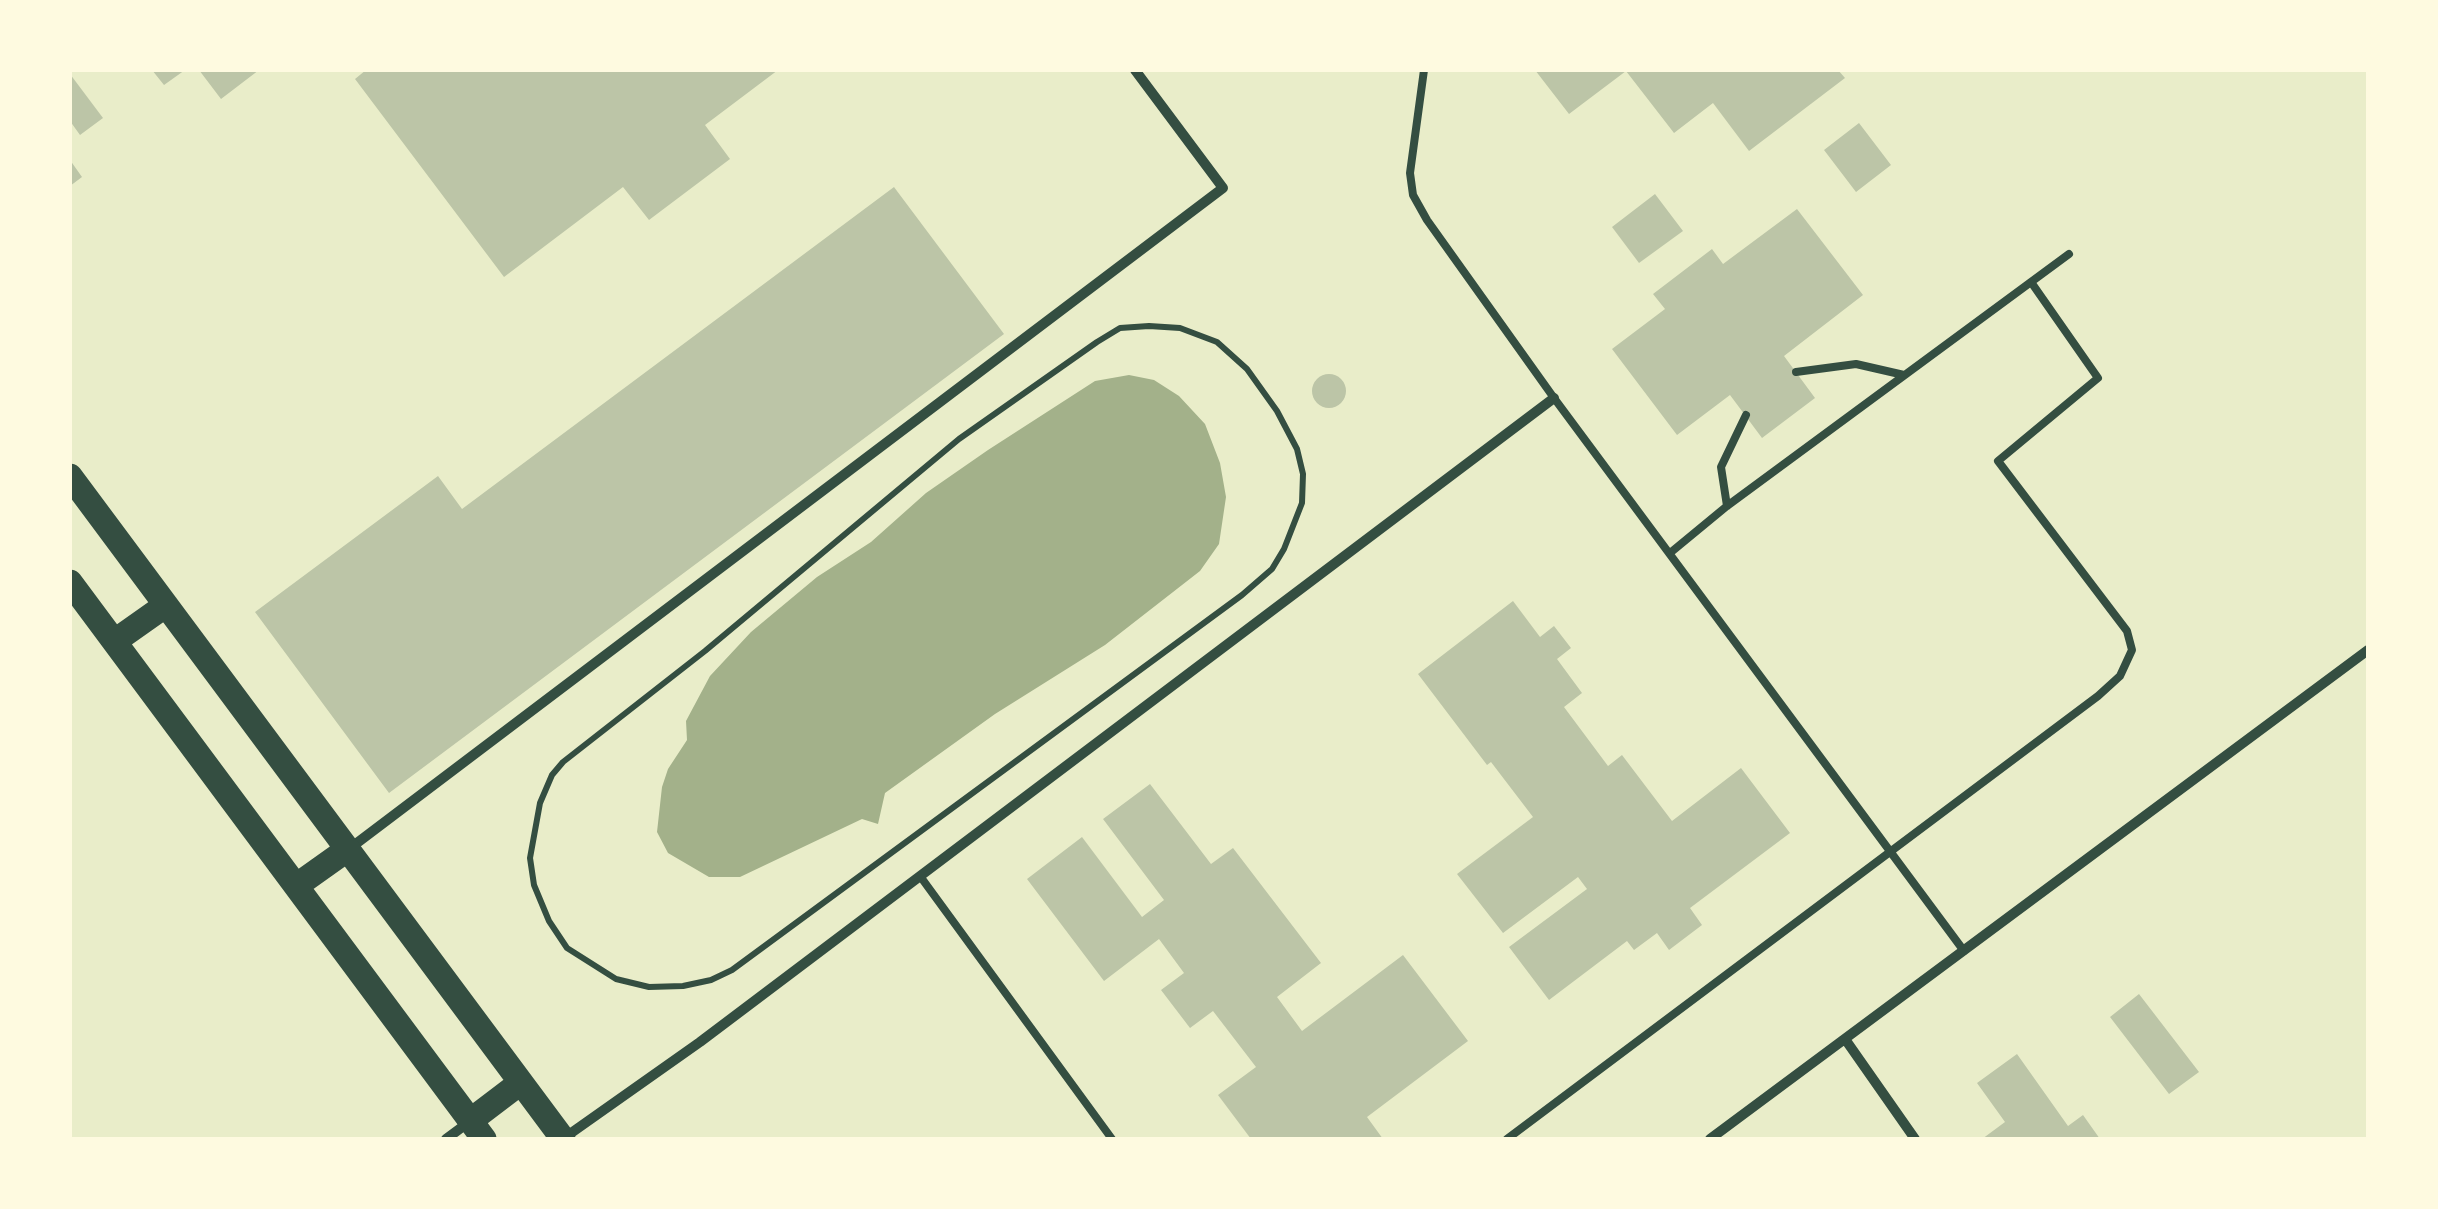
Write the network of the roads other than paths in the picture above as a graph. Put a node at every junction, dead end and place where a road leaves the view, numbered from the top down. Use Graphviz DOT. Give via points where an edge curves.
graph roads {
  1 [pos="1135,70"];
  2 [pos="1424,70"];
  3 [pos="2069,254"];
  4 [pos="2032,282"];
  5 [pos="1796,372"];
  6 [pos="1904,376"];
  7 [pos="1554,398"];
  8 [pos="1746,416"];
  9 [pos="70,476"];
  10 [pos="1727,506"];
  11 [pos="1670,554"];
  12 [pos="70,582"];
  13 [pos="166,604"];
  14 [pos="115,642"];
  15 [pos="2368,650"];
  16 [pos="348,849"];
  17 [pos="1890,852"];
  18 [pos="920,876"];
  19 [pos="296,886"];
  20 [pos="1964,951"];
  21 [pos="1845,1039"];
  22 [pos="520,1083"];
  23 [pos="477,1130"];
  24 [pos="446,1139"];
  25 [pos="563,1139"];
  26 [pos="1112,1139"];
  27 [pos="1507,1139"];
  28 [pos="1710,1139"];
  29 [pos="1915,1139"];
  1 -- 16 [label="street" via="1222,188"];
  2 -- 7 [label="lane" via="1413,195"];
  3 -- 4 [label="lane"];
  4 -- 6 [label="lane"];
  4 -- 17 [label="lane" via="2098,378 1998,461 2126,630 2132,650 2120,676 2098,696"];
  5 -- 6 [label="lane" via="1856,364"];
  6 -- 10 [label="lane"];
  7 -- 11 [label="lane"];
  7 -- 18 [label="street"];
  8 -- 10 [label="lane" via="1721,467"];
  9 -- 13 [label="main road"];
  10 -- 11 [label="lane"];
  11 -- 17 [label="lane"];
  12 -- 14 [label="main road"];
  13 -- 14 [label="main road"];
  13 -- 16 [label="main road"];
  14 -- 19 [label="main road"];
  15 -- 20 [label="street"];
  16 -- 19 [label="main road"];
  16 -- 22 [label="main road"];
  17 -- 20 [label="lane"];
  17 -- 27 [label="lane"];
  18 -- 25 [label="street"];
  18 -- 26 [label="lane"];
  19 -- 23 [label="main road"];
  20 -- 21 [label="street"];
  21 -- 28 [label="street"];
  21 -- 29 [label="street"];
  22 -- 23 [label="main road"];
  22 -- 25 [label="main road"];
  23 -- 24 [label="street"];
}
